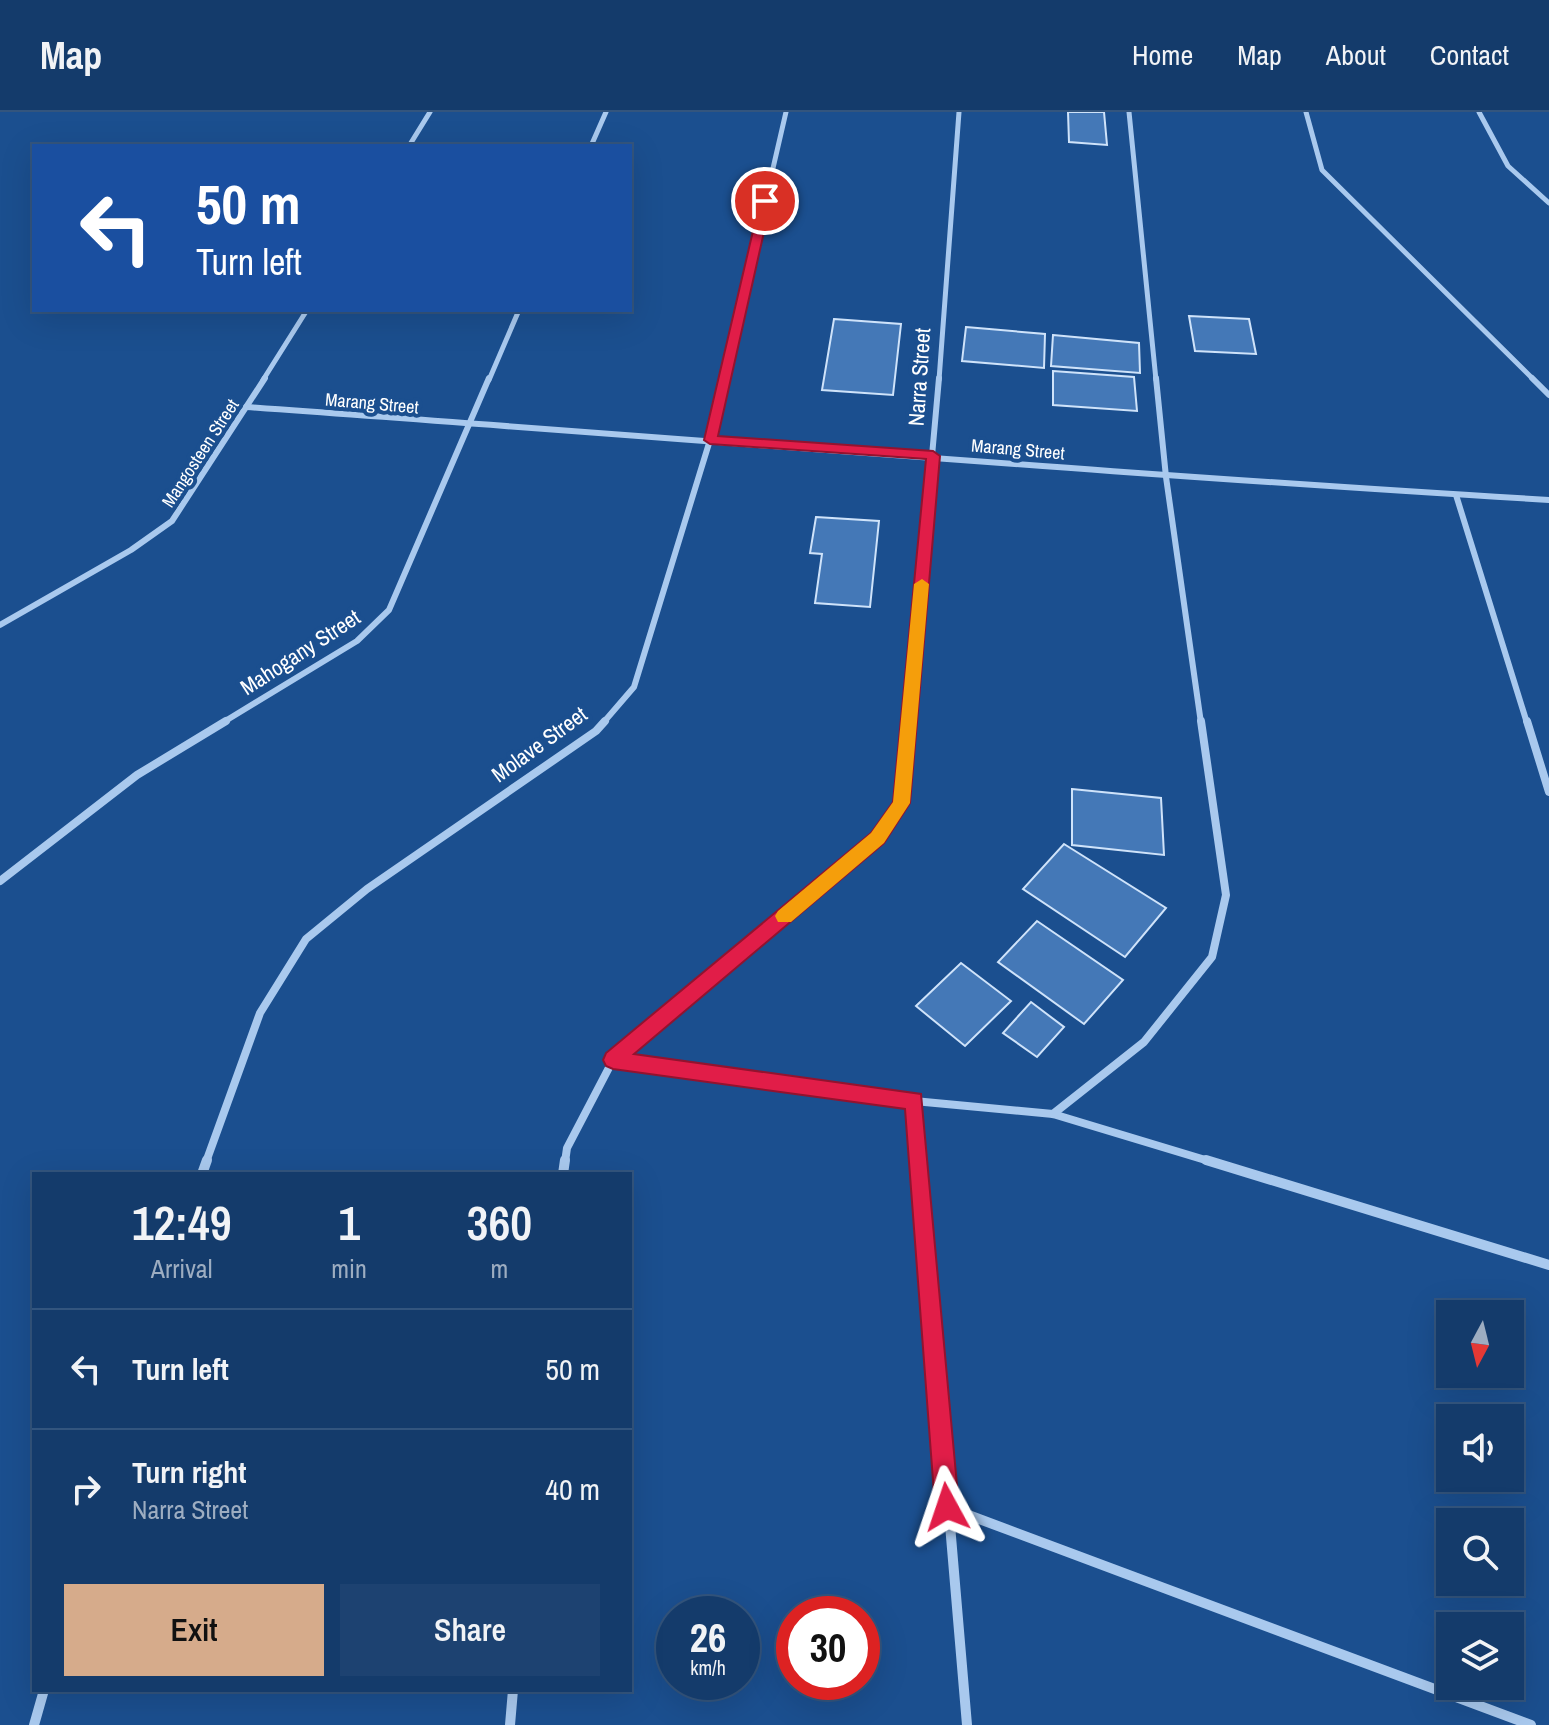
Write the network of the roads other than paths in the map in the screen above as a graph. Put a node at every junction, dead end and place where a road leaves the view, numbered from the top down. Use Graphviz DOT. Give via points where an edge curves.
graph roads {
  1 [pos="430,112"];
  2 [pos="606,112"];
  3 [pos="786,112"];
  4 [pos="959,112"];
  5 [pos="1129,112"];
  6 [pos="1306,112"];
  7 [pos="1479,112"];
  8 [pos="410,144"];
  9 [pos="592,144"];
  10 [pos="1549,203"];
  11 [pos="306,312"];
  12 [pos="518,312"];
  13 [pos="1549,395"];
  14 [pos="246,407"];
  15 [pos="469,425"];
  16 [pos="710,440"];
  17 [pos="933,456"];
  18 [pos="1166,477"];
  19 [pos="1456,495"];
  20 [pos="1549,500"];
  21 [pos="0,625"];
  22 [pos="1549,792"];
  23 [pos="0,881"];
  24 [pos="613,1060"];
  25 [pos="914,1101"];
  26 [pos="1053,1114"];
  27 [pos="203,1172"];
  28 [pos="563,1172"];
  29 [pos="1549,1265"];
  30 [pos="947,1507"];
  31 [pos="43,1692"];
  32 [pos="513,1692"];
  33 [pos="34,1725"];
  34 [pos="510,1725"];
  35 [pos="967,1725"];
  36 [pos="1531,1725"];
  1 -- 8 [label="street"];
  2 -- 9 [label="street"];
  3 -- 16 [label="street, Molave Street"];
  4 -- 17 [label="street, Narra Street"];
  5 -- 18 [label="street"];
  6 -- 13 [label="street" via="1322,170"];
  7 -- 10 [label="street" via="1508,166"];
  11 -- 14 [label="street, Mangosteen Street"];
  12 -- 15 [label="street, Mahogany Street"];
  14 -- 15 [label="street, Marang Street"];
  14 -- 21 [label="street, Mangosteen Street" via="172,521"];
  15 -- 16 [label="street, Marang Street"];
  15 -- 23 [label="street, Mahogany Street" via="389,610 357,641 137,775"];
  16 -- 17 [label="street, Marang Street"];
  16 -- 27 [label="street, Molave Street" via="634,687 596,731 367,889 306,939 260,1013"];
  17 -- 18 [label="street, Marang Street"];
  17 -- 24 [label="street, Narra Street" via="901,803 877,838"];
  18 -- 19 [label="street, Marang Street"];
  18 -- 26 [label="street" via="1226,895 1212,957 1144,1042"];
  19 -- 20 [label="street, Marang Street"];
  19 -- 22 [label="street"];
  24 -- 25 [label="street"];
  24 -- 28 [label="street, Narra Street" via="567,1148"];
  25 -- 26 [label="street"];
  25 -- 30 [label="street"];
  26 -- 29 [label="street"];
  30 -- 35 [label="street"];
  30 -- 36 [label="street"];
  31 -- 33 [label="street"];
  32 -- 34 [label="street"];
}
